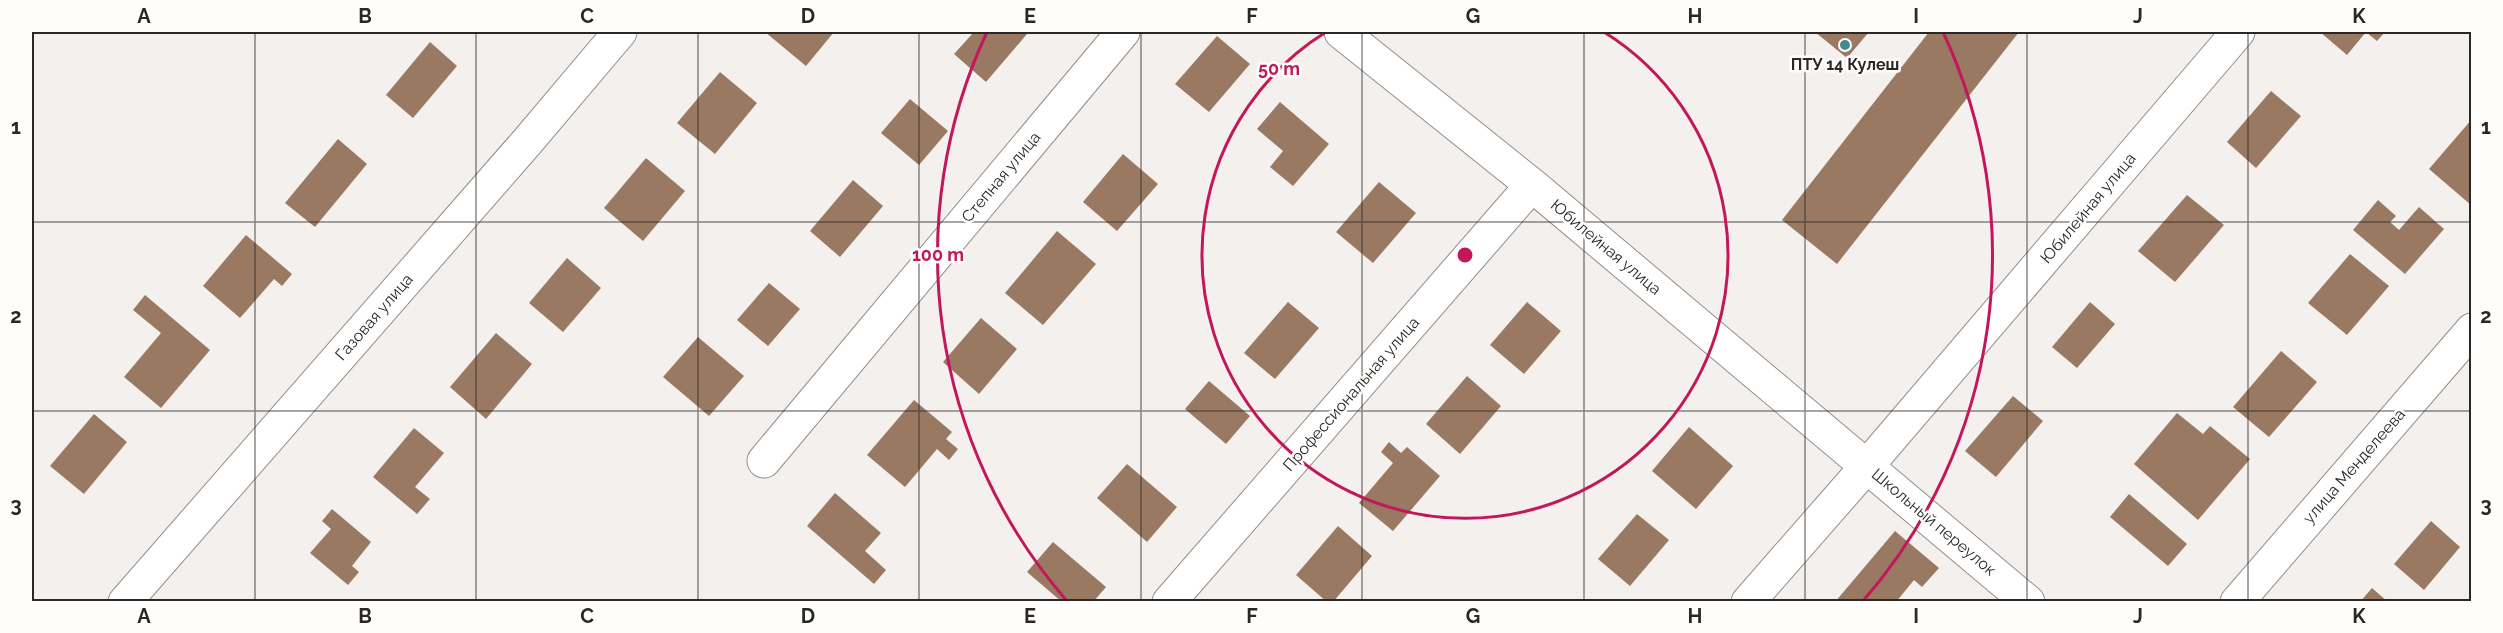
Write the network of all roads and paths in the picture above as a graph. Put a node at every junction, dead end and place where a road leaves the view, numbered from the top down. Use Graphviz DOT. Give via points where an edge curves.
graph roads {
  1 [pos="620,32"];
  2 [pos="1123,32"];
  3 [pos="1341,32"];
  4 [pos="2238,32"];
  5 [pos="1532,185"];
  6 [pos="2472,330"];
  7 [pos="764,461"];
  8 [pos="1867,466"];
  9 [pos="125,602"];
  10 [pos="1169,602"];
  11 [pos="1748,602"];
  12 [pos="2028,602"];
  13 [pos="2237,602"];
  1 -- 9 [label="street, Газовая улица"];
  2 -- 7 [label="street, Степная улица"];
  3 -- 5 [label="street, Юбилейная улица"];
  4 -- 8 [label="street, Юбилейная улица"];
  5 -- 8 [label="street, Юбилейная улица"];
  5 -- 10 [label="street, Профессиональная улица"];
  6 -- 13 [label="street, улица Менделеева"];
  8 -- 11 [label="street, Юбилейная улица"];
  8 -- 12 [label="street, Школьный переулок"];
}
